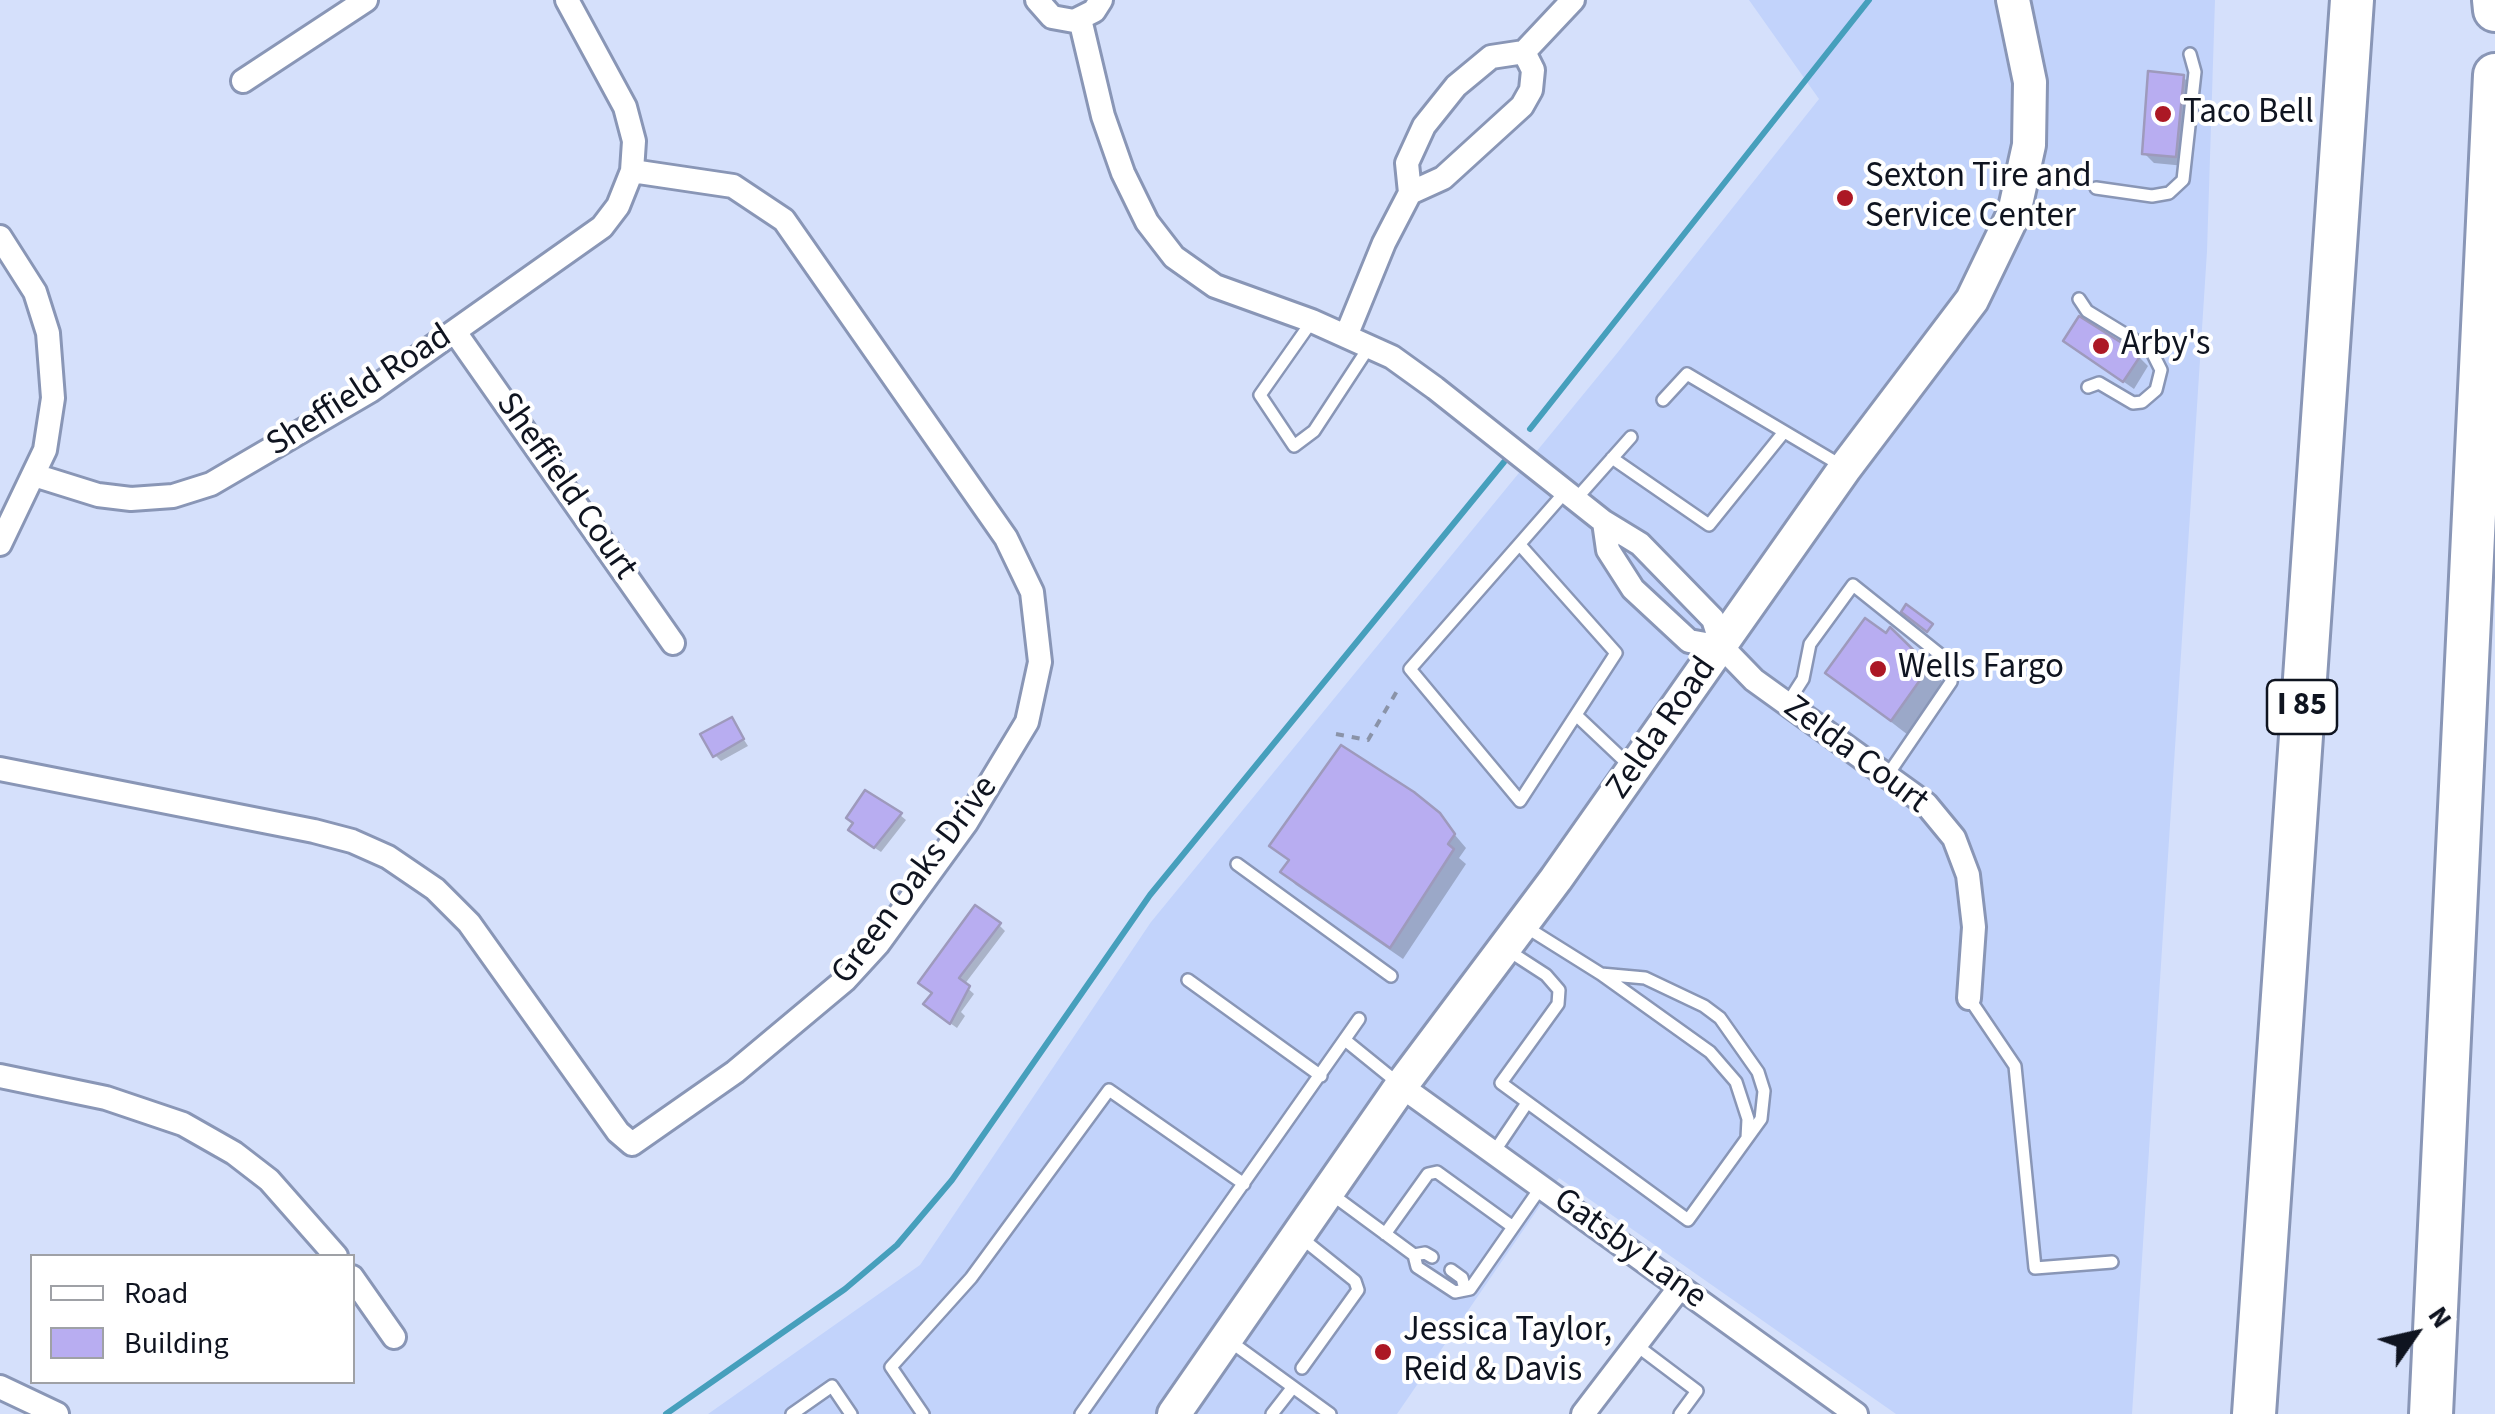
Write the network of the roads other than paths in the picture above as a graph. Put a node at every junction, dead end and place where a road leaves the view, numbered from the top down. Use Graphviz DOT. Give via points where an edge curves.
graph roads {
  1 [pos="366,0"];
  2 [pos="1038,0"];
  3 [pos="1101,0"];
  4 [pos="1573,0"];
  5 [pos="2014,0"];
  6 [pos="2352,0"];
  7 [pos="2494,0"];
  8 [pos="570,6"];
  9 [pos="2495,10"];
  10 [pos="1080,20"];
  11 [pos="1524,52"];
  12 [pos="2190,54"];
  13 [pos="2495,76"];
  14 [pos="243,82"];
  15 [pos="632,171"];
  16 [pos="2096,188"];
  17 [pos="1410,193"];
  18 [pos="0,237"];
  19 [pos="2079,298"];
  20 [pos="1312,321"];
  21 [pos="456,332"];
  22 [pos="1346,336"];
  23 [pos="1369,347"];
  24 [pos="2088,387"];
  25 [pos="1663,400"];
  26 [pos="1784,432"];
  27 [pos="1631,436"];
  28 [pos="1612,458"];
  29 [pos="1846,468"];
  30 [pos="34,475"];
  31 [pos="1571,494"];
  32 [pos="1604,522"];
  33 [pos="0,544"];
  34 [pos="1520,545"];
  35 [pos="673,643"];
  36 [pos="1722,647"];
  37 [pos="1787,704"];
  38 [pos="1576,715"];
  39 [pos="0,769"];
  40 [pos="1634,770"];
  41 [pos="1887,776"];
  42 [pos="1237,864"];
  43 [pos="1513,936"];
  44 [pos="1601,974"];
  45 [pos="1392,976"];
  46 [pos="1188,980"];
  47 [pos="1970,998"];
  48 [pos="1358,1019"];
  49 [pos="1344,1040"];
  50 [pos="0,1076"];
  51 [pos="1322,1076"];
  52 [pos="1401,1086"];
  53 [pos="1527,1103"];
  54 [pos="1747,1138"];
  55 [pos="1494,1152"];
  56 [pos="1244,1184"];
  57 [pos="1541,1186"];
  58 [pos="1326,1190"];
  59 [pos="1513,1227"];
  60 [pos="1296,1234"];
  61 [pos="1385,1234"];
  62 [pos="334,1254"];
  63 [pos="1414,1255"];
  64 [pos="1432,1257"];
  65 [pos="2112,1262"];
  66 [pos="1450,1270"];
  67 [pos="355,1281"];
  68 [pos="1680,1287"];
  69 [pos="1466,1289"];
  70 [pos="394,1338"];
  71 [pos="1227,1339"];
  72 [pos="1635,1344"];
  73 [pos="1302,1368"];
  74 [pos="0,1386"];
  75 [pos="1293,1387"];
  76 [pos="57,1414"];
  77 [pos="792,1414"];
  78 [pos="850,1414"];
  79 [pos="923,1414"];
  80 [pos="1081,1414"];
  81 [pos="1174,1414"];
  82 [pos="1272,1414"];
  83 [pos="1330,1414"];
  84 [pos="1583,1414"];
  85 [pos="1680,1414"];
  86 [pos="1856,1414"];
  87 [pos="2254,1414"];
  88 [pos="2431,1414"];
  1 -- 14 [label="street"];
  2 -- 10 [label="street" via="1052,17"];
  3 -- 10 [label="street"];
  4 -- 11 [label="street"];
  5 -- 29 [label="main road, Zelda Road" via="2032,114 2014,213 1972,300"];
  6 -- 87 [label="highway, I 85"];
  7 -- 9 [label="highway"];
  8 -- 15 [label="street" via="624,107 634,141"];
  10 -- 20 [label="street" via="1123,174 1161,242 1215,286"];
  11 -- 17 [label="street" via="1490,56 1456,86 1424,126 1406,163"];
  11 -- 17 [label="street" via="1534,70 1522,106 1443,178"];
  12 -- 16 [label="lane" via="2195,72 2183,180 2169,193 2152,196"];
  13 -- 88 [label="highway"];
  15 -- 21 [label="street, Sheffield Road" via="602,226"];
  15 -- 39 [label="street, Green Oaks Drive" via="733,186 784,220 1006,538 1032,592 1040,662 1027,722 966,823 846,980 735,1072 632,1144 469,923 388,858 314,831"];
  17 -- 22 [label="street"];
  18 -- 30 [label="street" via="34,292 51,355 49,429"];
  19 -- 24 [label="lane" via="2087,311 2152,350 2161,370 2156,390 2142,402 2099,383"];
  20 -- 22 [label="street"];
  20 -- 23 [label="lane" via="1260,395 1294,446 1314,430"];
  21 -- 30 [label="street, Sheffield Road" via="370,392 211,484 130,499"];
  21 -- 35 [label="street, Sheffield Court"];
  22 -- 23 [label="street"];
  23 -- 31 [label="street"];
  25 -- 26 [label="lane" via="1687,374"];
  26 -- 28 [label="lane" via="1709,526"];
  26 -- 29 [label="lane"];
  27 -- 28 [label="lane"];
  28 -- 31 [label="lane"];
  29 -- 36 [label="main road, Zelda Road"];
  30 -- 33 [label="street"];
  31 -- 32 [label="street"];
  31 -- 34 [label="lane"];
  32 -- 36 [label="street" via="1640,544 1713,619"];
  32 -- 36 [label="street" via="1608,550 1633,588 1688,641"];
  34 -- 38 [label="lane" via="1616,653"];
  34 -- 38 [label="lane" via="1410,669 1520,801"];
  36 -- 37 [label="street, Zelda Court"];
  36 -- 40 [label="main road, Zelda Road"];
  37 -- 41 [label="street, Zelda Court"];
  37 -- 41 [label="lane" via="1802,679 1810,644 1853,585 1952,665 1952,682"];
  38 -- 40 [label="lane"];
  40 -- 43 [label="main road, Zelda Road"];
  41 -- 47 [label="street, Zelda Court" via="1926,804 1962,857 1973,899"];
  42 -- 45 [label="lane"];
  43 -- 44 [label="lane"];
  43 -- 52 [label="main road, Zelda Road"];
  43 -- 53 [label="lane" via="1556,985 1558,1004 1502,1083"];
  44 -- 54 [label="lane" via="1726,1067 1743,1099"];
  44 -- 54 [label="lane" via="1668,985 1720,1018 1749,1056 1764,1092 1761,1120"];
  46 -- 51 [label="lane"];
  47 -- 65 [label="lane" via="2014,1066 2035,1268"];
  48 -- 49 [label="lane"];
  49 -- 51 [label="lane"];
  49 -- 52 [label="lane"];
  50 -- 62 [label="street" via="106,1098 183,1124 269,1180"];
  51 -- 56 [label="lane"];
  52 -- 55 [label="street, Gatsby Lane"];
  52 -- 58 [label="main road, Zelda Road"];
  53 -- 54 [label="lane" via="1688,1220"];
  53 -- 55 [label="lane"];
  55 -- 57 [label="street, Gatsby Lane"];
  56 -- 79 [label="lane" via="1110,1090 971,1278 891,1367"];
  56 -- 80 [label="lane"];
  57 -- 59 [label="lane"];
  57 -- 68 [label="street, Gatsby Lane"];
  58 -- 60 [label="main road, Zelda Road"];
  58 -- 61 [label="lane"];
  59 -- 61 [label="lane" via="1437,1172 1428,1174"];
  59 -- 69 [label="lane"];
  60 -- 71 [label="main road, Zelda Road"];
  60 -- 73 [label="lane" via="1355,1280 1358,1290"];
  61 -- 63 [label="lane"];
  63 -- 64 [label="lane"];
  63 -- 69 [label="lane" via="1417,1267 1442,1284 1455,1292"];
  66 -- 69 [label="lane"];
  67 -- 70 [label="street"];
  68 -- 72 [label="street"];
  68 -- 86 [label="street, Gatsby Lane"];
  71 -- 75 [label="lane"];
  71 -- 81 [label="main road, Zelda Road"];
  72 -- 84 [label="street"];
  72 -- 85 [label="lane" via="1698,1391"];
  74 -- 76 [label="street"];
  75 -- 82 [label="lane"];
  75 -- 83 [label="lane"];
  77 -- 78 [label="lane" via="832,1386"];
}
